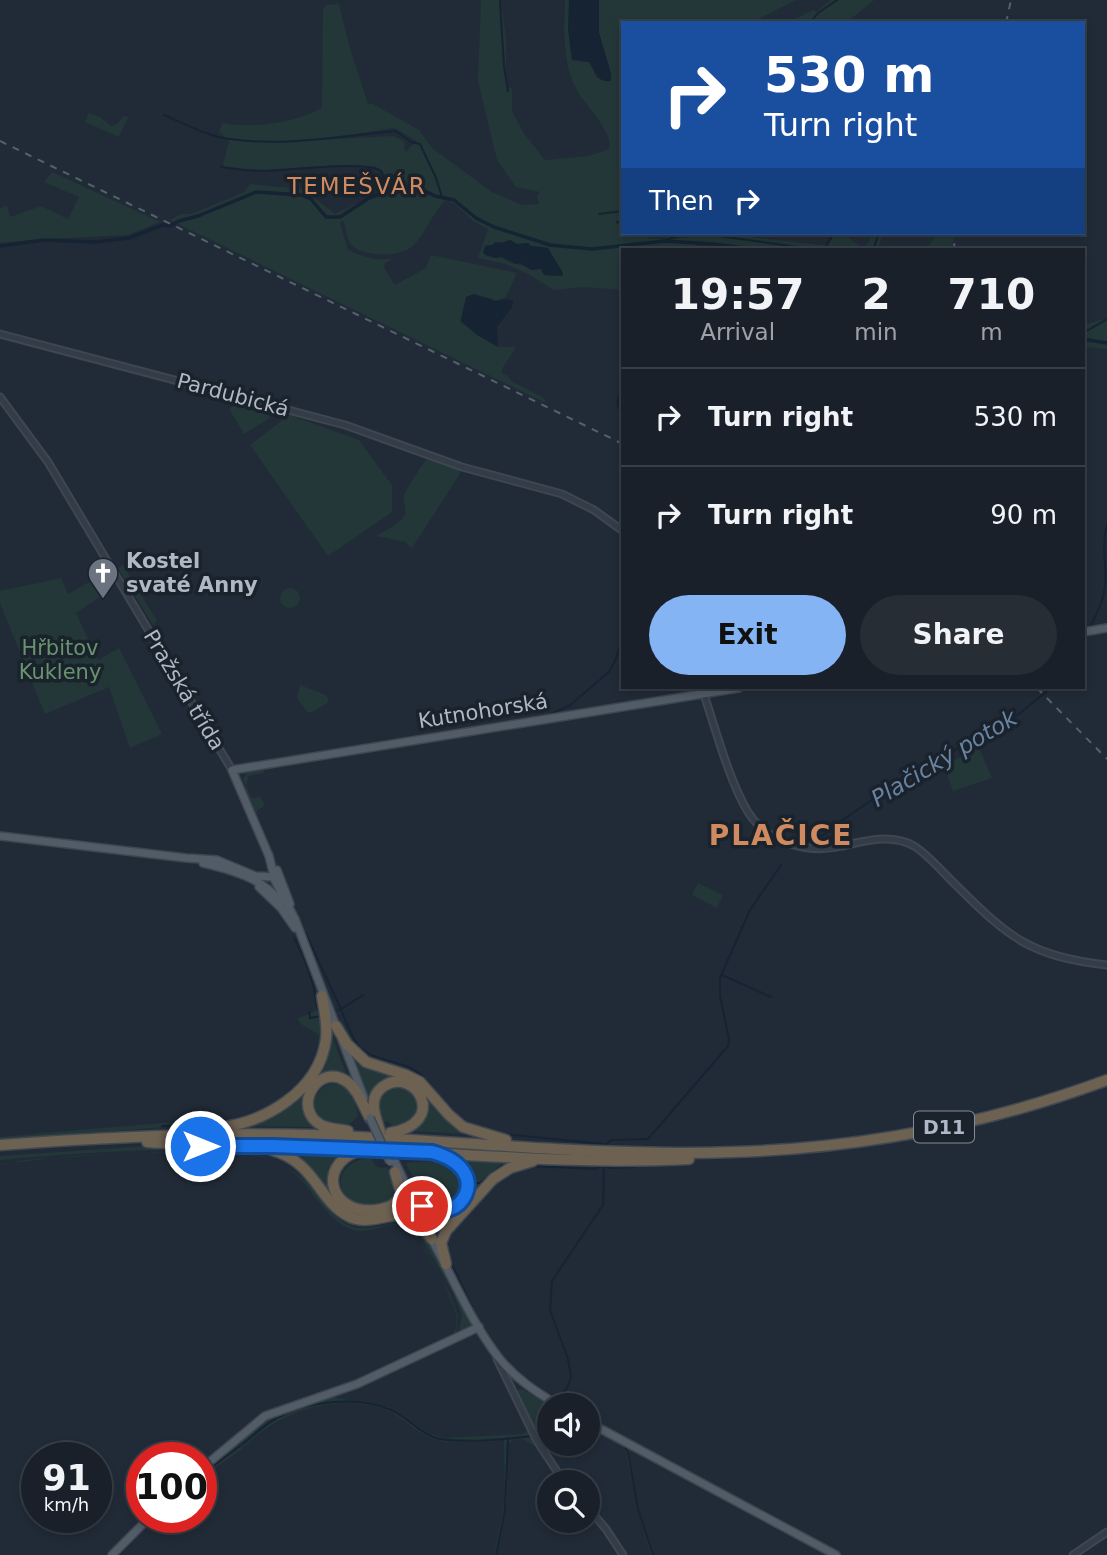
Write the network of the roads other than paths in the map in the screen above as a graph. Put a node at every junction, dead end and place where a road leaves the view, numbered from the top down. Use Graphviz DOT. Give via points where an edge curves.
graph roads {
  1 [pos="0,334"];
  2 [pos="0,397"];
  3 [pos="621,530"];
  4 [pos="1103,629"];
  5 [pos="1085,632"];
  6 [pos="727,689"];
  7 [pos="703,691"];
  8 [pos="252,767"];
  9 [pos="232,770"];
  10 [pos="246,800"];
  11 [pos="0,836"];
  12 [pos="267,850"];
  13 [pos="186,858"];
  14 [pos="248,879"];
  15 [pos="275,881"];
  16 [pos="266,884"];
  17 [pos="298,931"];
  18 [pos="1107,965"];
  19 [pos="322,996"];
  20 [pos="336,1026"];
  21 [pos="1107,1080"];
  22 [pos="1107,1087"];
  23 [pos="373,1118"];
  24 [pos="208,1129"];
  25 [pos="348,1131"];
  26 [pos="385,1132"];
  27 [pos="135,1137"];
  28 [pos="506,1140"];
  29 [pos="147,1142"];
  30 [pos="0,1145"];
  31 [pos="251,1146"];
  32 [pos="369,1149"];
  33 [pos="0,1152"];
  34 [pos="432,1152"];
  35 [pos="602,1154"];
  36 [pos="551,1160"];
  37 [pos="393,1165"];
  38 [pos="411,1196"];
  39 [pos="419,1214"];
  40 [pos="432,1238"];
  41 [pos="446,1264"];
  42 [pos="479,1327"];
  43 [pos="488,1341"];
  44 [pos="517,1377"];
  45 [pos="514,1391"];
  46 [pos="540,1393"];
  47 [pos="600,1428"];
  48 [pos="217,1456"];
  49 [pos="556,1470"];
  50 [pos="600,1522"];
  51 [pos="1107,1532"];
  52 [pos="133,1533"];
  53 [pos="112,1555"];
  54 [pos="623,1555"];
  55 [pos="836,1555"];
  56 [pos="1073,1555"];
  1 -- 3 [label="street, Pardubická" via="328,420 462,467 562,494"];
  2 -- 9 [label="street, Pražská třída" via="48,462"];
  4 -- 5 [label="main road"];
  6 -- 7 [label="main road, Kutnohorská"];
  7 -- 8 [label="main road, Kutnohorská"];
  7 -- 18 [label="street" via="747,811 771,834 798,846 832,849 888,839 912,845 1009,935 1051,955"];
  8 -- 9 [label="main road, Kutnohorská"];
  8 -- 10 [label="main road" via="241,778"];
  9 -- 10 [label="main road"];
  10 -- 12 [label="main road"];
  11 -- 13 [label="main road"];
  12 -- 15 [label="main road"];
  12 -- 16 [label="main road"];
  12 -- 17 [label="main road"];
  13 -- 14 [label="main road"];
  13 -- 16 [label="main road" via="217,860"];
  14 -- 16 [label="main road"];
  14 -- 17 [label="main road" via="276,902"];
  15 -- 16 [label="main road" via="271,876"];
  15 -- 17 [label="main road"];
  16 -- 17 [label="main road"];
  17 -- 19 [label="main road"];
  17 -- 20 [label="main road"];
  19 -- 23 [label="main road"];
  19 -- 24 [label="highway" via="325,1045 301,1088 265,1115 235,1126"];
  20 -- 23 [label="main road"];
  20 -- 28 [label="highway" via="366,1062 420,1082 463,1127"];
  21 -- 35 [label="highway, D11" via="998,1114 864,1141 744,1152"];
  22 -- 35 [label="highway, D11" via="1010,1117 901,1141 789,1155 689,1159"];
  23 -- 25 [label="highway" via="350,1084 334,1077 321,1080 309,1094 311,1116 326,1127"];
  23 -- 26 [label="highway, bridge"];
  23 -- 26 [label="highway" via="374,1100 383,1087 400,1082 417,1090 423,1105 420,1119 407,1129"];
  23 -- 37 [label="main road, bridge"];
  24 -- 25 [label="highway"];
  24 -- 27 [label="highway"];
  25 -- 26 [label="highway"];
  26 -- 28 [label="highway"];
  26 -- 37 [label="main road, bridge"];
  27 -- 30 [label="highway, D11"];
  27 -- 35 [label="highway, D11" via="313,1135"];
  28 -- 35 [label="highway"];
  29 -- 31 [label="highway"];
  29 -- 33 [label="highway, D11"];
  29 -- 35 [label="highway, D11" via="326,1142"];
  31 -- 32 [label="highway"];
  31 -- 40 [label="highway" via="277,1151 298,1162 346,1214 365,1220 409,1214"];
  32 -- 34 [label="highway, D11"];
  32 -- 37 [label="highway" via="348,1155 336,1168 334,1186 351,1209 365,1211 398,1200 401,1193"];
  34 -- 36 [label="highway, D11"];
  34 -- 38 [label="highway" via="462,1167 467,1181 464,1197 453,1208 439,1212"];
  35 -- 36 [label="highway, D11"];
  36 -- 41 [label="highway" via="520,1164 488,1183 442,1237"];
  37 -- 38 [label="main road"];
  37 -- 39 [label="main road"];
  38 -- 39 [label="main road"];
  39 -- 40 [label="main road"];
  40 -- 41 [label="main road"];
  41 -- 42 [label="main road"];
  42 -- 43 [label="main road"];
  42 -- 48 [label="main road" via="357,1384 265,1416"];
  43 -- 44 [label="main road"];
  43 -- 45 [label="street"];
  44 -- 45 [label="street"];
  44 -- 46 [label="main road"];
  45 -- 49 [label="street"];
  47 -- 55 [label="main road"];
  50 -- 54 [label="street"];
  51 -- 56 [label="street"];
  52 -- 53 [label="main road"];
}
